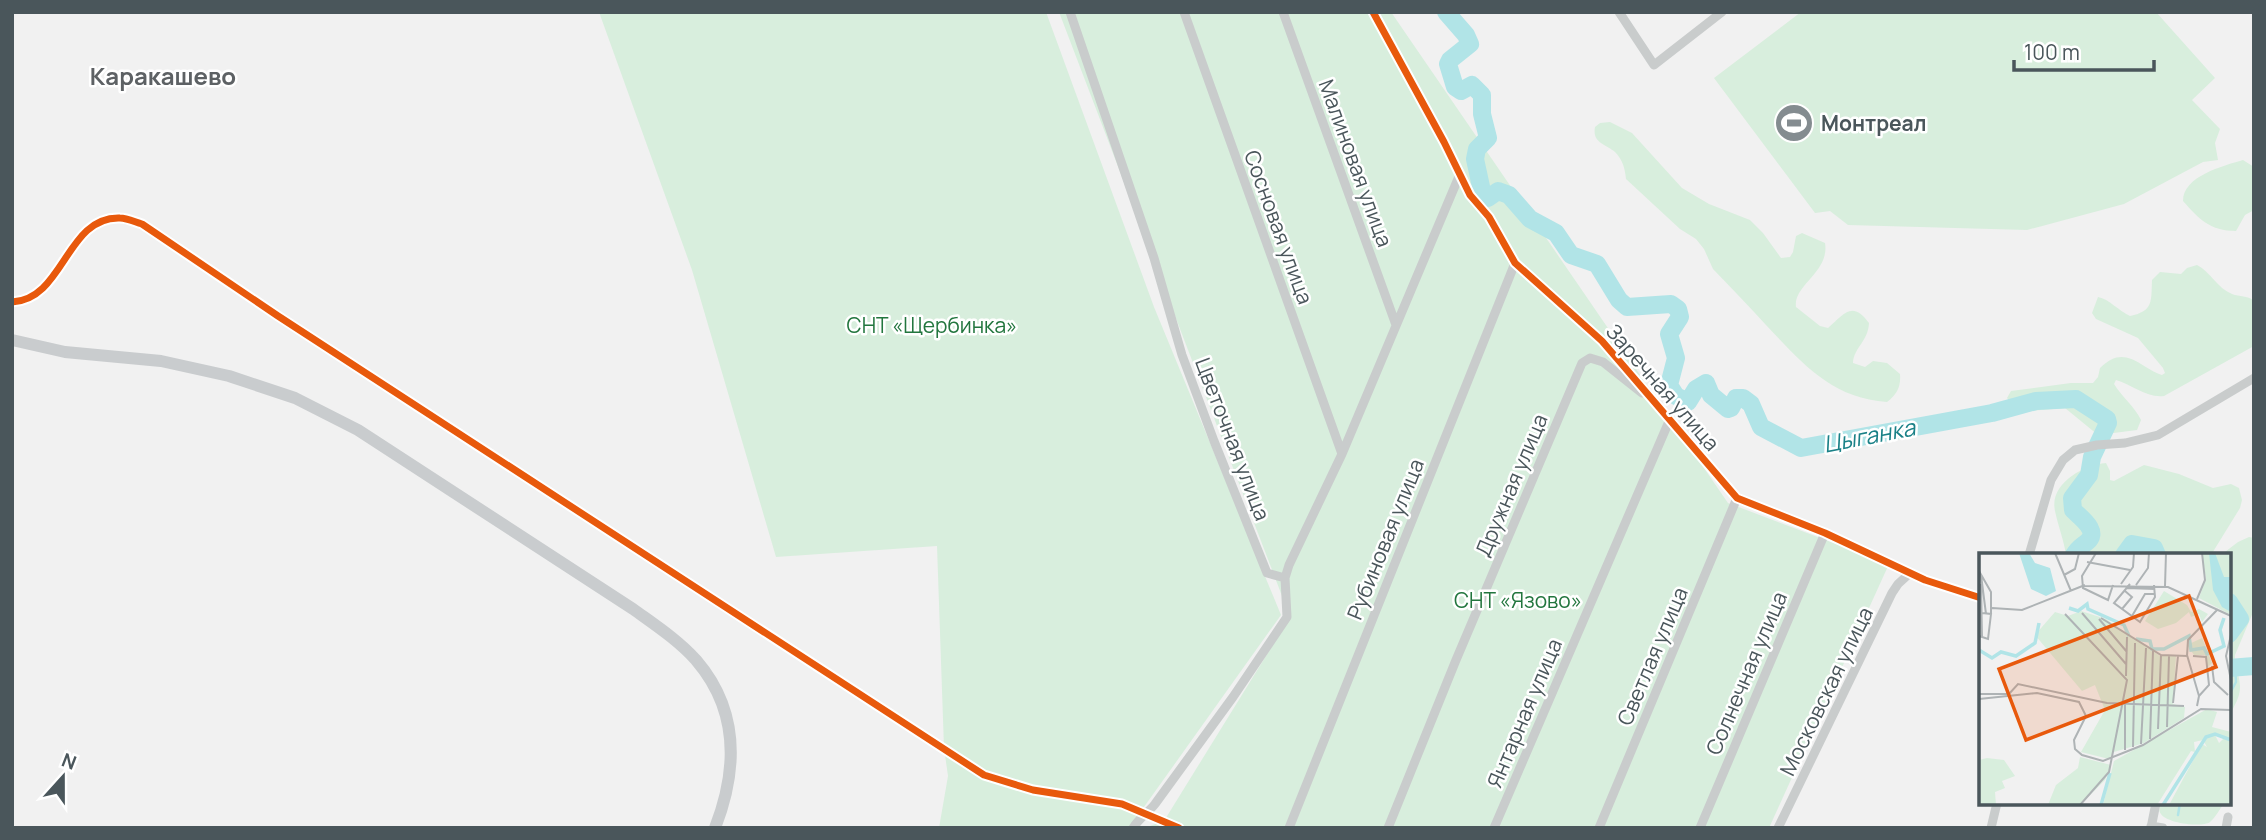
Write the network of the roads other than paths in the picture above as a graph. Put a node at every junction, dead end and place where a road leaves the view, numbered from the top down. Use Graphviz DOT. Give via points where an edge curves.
graph roads {
  1 [pos="1070,12"];
  2 [pos="1184,12"];
  3 [pos="1283,12"];
  4 [pos="1373,12"];
  5 [pos="1619,12"];
  6 [pos="1721,12"];
  7 [pos="1460,174"];
  8 [pos="1515,263"];
  9 [pos="12,302"];
  10 [pos="1396,325"];
  11 [pos="12,340"];
  12 [pos="2254,378"];
  13 [pos="1663,409"];
  14 [pos="1670,419"];
  15 [pos="1342,454"];
  16 [pos="1737,498"];
  17 [pos="1825,533"];
  18 [pos="2030,553"];
  19 [pos="1910,573"];
  20 [pos="1285,578"];
  21 [pos="1979,597"];
  22 [pos="1997,805"];
  23 [pos="2156,805"];
  24 [pos="1147,814"];
  25 [pos="2228,817"];
  26 [pos="2151,827"];
  27 [pos="715,828"];
  28 [pos="1133,828"];
  29 [pos="1178,828"];
  30 [pos="1289,828"];
  31 [pos="1388,828"];
  32 [pos="1494,828"];
  33 [pos="1599,828"];
  34 [pos="1700,828"];
  35 [pos="1778,828"];
  36 [pos="1991,828"];
  37 [pos="2163,828"];
  38 [pos="2226,828"];
  1 -- 20 [label="street, Цветочная улица" via="1214,442 1267,573"];
  2 -- 15 [label="street, Сосновая улица"];
  3 -- 10 [label="street, Малиновая улица"];
  4 -- 7 [label="street, Заречная улица"];
  5 -- 6 [label="street" via="1654,65"];
  7 -- 8 [label="street, Заречная улица"];
  7 -- 10 [label="street"];
  8 -- 13 [label="street, Заречная улица" via="1602,341"];
  8 -- 30 [label="street, Рубиновая улица"];
  9 -- 24 [label="street" via="44,289 75,243 101,220 123,218 142,224 984,775 1033,790 1122,804"];
  10 -- 15 [label="street"];
  11 -- 27 [label="main road" via="65,352 161,362 229,376 295,398 358,430 642,615 696,660 716,688 728,723 732,758 726,799"];
  12 -- 18 [label="street" via="2158,435 2075,450 2051,480"];
  13 -- 14 [label="street, Заречная улица"];
  13 -- 31 [label="street, Дружная улица" via="1603,362 1591,358 1582,363"];
  14 -- 16 [label="street, Заречная улица"];
  14 -- 32 [label="street, Янтарная улица"];
  15 -- 20 [label="street"];
  16 -- 17 [label="street, Заречная улица"];
  16 -- 33 [label="street, Светлая улица"];
  17 -- 19 [label="street, Заречная улица"];
  17 -- 34 [label="street, Солнечная улица"];
  19 -- 21 [label="street, Заречная улица"];
  19 -- 35 [label="street, Московская улица" via="1892,593"];
  20 -- 24 [label="street" via="1287,617"];
  22 -- 36 [label="street"];
  23 -- 26 [label="street"];
  24 -- 28 [label="street"];
  24 -- 29 [label="street"];
  25 -- 38 [label="street"];
  26 -- 37 [label="street"];
}
